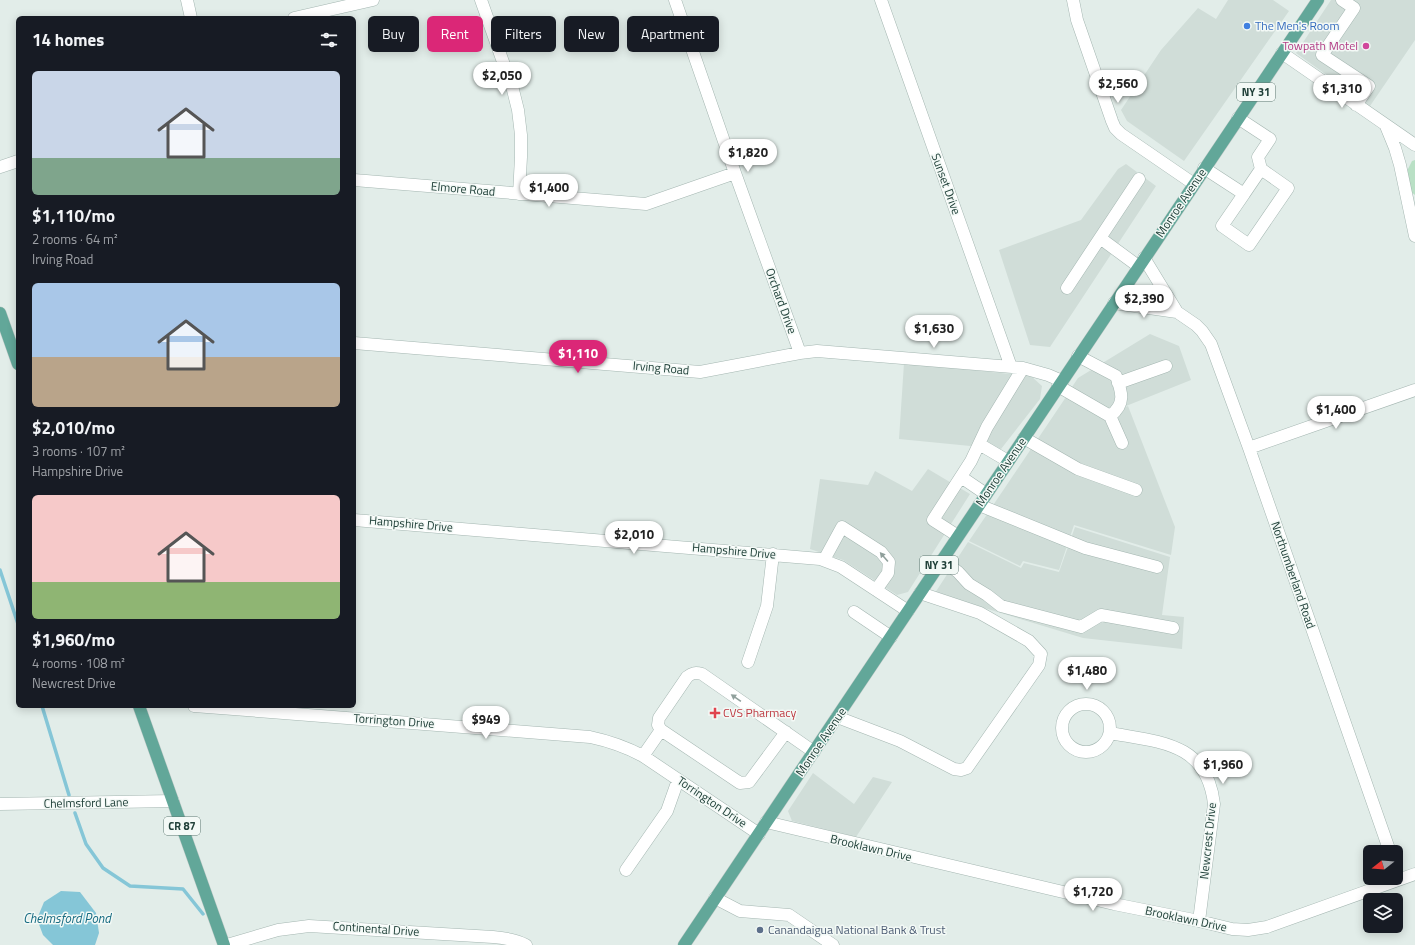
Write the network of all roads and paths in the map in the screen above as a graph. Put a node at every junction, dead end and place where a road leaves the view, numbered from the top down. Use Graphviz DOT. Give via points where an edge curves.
graph roads {
  1 [pos="187,0"];
  2 [pos="373,0"];
  3 [pos="481,0"];
  4 [pos="675,0"];
  5 [pos="881,0"];
  6 [pos="1074,0"];
  7 [pos="1318,0"];
  8 [pos="1342,0"];
  9 [pos="191,16"];
  10 [pos="303,16"];
  11 [pos="1282,52"];
  12 [pos="1356,105"];
  13 [pos="1238,118"];
  14 [pos="1386,126"];
  15 [pos="1415,145"];
  16 [pos="16,162"];
  17 [pos="0,167"];
  18 [pos="1204,168"];
  19 [pos="1261,169"];
  20 [pos="735,173"];
  21 [pos="1139,178"];
  22 [pos="356,180"];
  23 [pos="1194,184"];
  24 [pos="519,194"];
  25 [pos="1244,194"];
  26 [pos="1412,212"];
  27 [pos="1415,236"];
  28 [pos="1100,238"];
  29 [pos="1141,262"];
  30 [pos="1067,288"];
  31 [pos="1114,303"];
  32 [pos="1177,312"];
  33 [pos="0,313"];
  34 [pos="356,343"];
  35 [pos="800,353"];
  36 [pos="1078,356"];
  37 [pos="16,357"];
  38 [pos="1166,366"];
  39 [pos="1017,368"];
  40 [pos="1118,383"];
  41 [pos="1060,384"];
  42 [pos="1415,390"];
  43 [pos="1110,416"];
  44 [pos="1024,438"];
  45 [pos="1122,443"];
  46 [pos="979,444"];
  47 [pos="1249,448"];
  48 [pos="1008,461"];
  49 [pos="961,477"];
  50 [pos="1136,490"];
  51 [pos="986,494"];
  52 [pos="979,505"];
  53 [pos="356,520"];
  54 [pos="958,536"];
  55 [pos="772,554"];
  56 [pos="824,560"];
  57 [pos="942,560"];
  58 [pos="1157,566"];
  59 [pos="876,590"];
  60 [pos="920,593"];
  61 [pos="908,611"];
  62 [pos="854,612"];
  63 [pos="1173,628"];
  64 [pos="891,637"];
  65 [pos="748,662"];
  66 [pos="140,708"];
  67 [pos="220,708"];
  68 [pos="837,717"];
  69 [pos="661,730"];
  70 [pos="786,732"];
  71 [pos="1110,733"];
  72 [pos="814,752"];
  73 [pos="643,756"];
  74 [pos="678,780"];
  75 [pos="173,801"];
  76 [pos="0,804"];
  77 [pos="766,822"];
  78 [pos="759,834"];
  79 [pos="1388,845"];
  80 [pos="626,870"];
  81 [pos="1415,874"];
  82 [pos="1403,875"];
  83 [pos="1373,885"];
  84 [pos="715,898"];
  85 [pos="1199,921"];
  86 [pos="225,945"];
  87 [pos="526,945"];
  88 [pos="684,945"];
  89 [pos="833,945"];
  1 -- 9 [label="street"];
  2 -- 10 [label="street"];
  3 -- 24 [label="street" via="518,110 521,135"];
  4 -- 20 [label="street, Orchard Drive"];
  5 -- 39 [label="street, Sunset Drive"];
  6 -- 23 [label="street" via="1077,20 1115,128"];
  7 -- 11 [label="main road, Monroe Avenue / NY 31"];
  8 -- 12 [label="street" via="1354,8 1322,55 1369,86"];
  11 -- 12 [label="street"];
  11 -- 13 [label="main road, Monroe Avenue / NY 31"];
  12 -- 14 [label="street"];
  13 -- 18 [label="main road, Monroe Avenue / NY 31"];
  13 -- 19 [label="street" via="1270,139 1258,157"];
  14 -- 15 [label="street"];
  14 -- 26 [label="street" via="1397,154"];
  16 -- 17 [label="street"];
  18 -- 23 [label="main road, Monroe Avenue / NY 31"];
  18 -- 25 [label="street"];
  19 -- 25 [label="street"];
  19 -- 25 [label="street" via="1288,188 1250,245 1222,226"];
  20 -- 24 [label="street, Elmore Road" via="646,204"];
  20 -- 35 [label="street, Orchard Drive"];
  21 -- 28 [label="street"];
  22 -- 24 [label="street, Elmore Road"];
  23 -- 29 [label="main road, Monroe Avenue / NY 31"];
  26 -- 27 [label="street"];
  28 -- 29 [label="street"];
  28 -- 30 [label="street"];
  29 -- 31 [label="main road, Monroe Avenue / NY 31"];
  29 -- 32 [label="street, Northumberland Road"];
  31 -- 32 [label="street, Northumberland Road"];
  31 -- 36 [label="main road, Monroe Avenue / NY 31"];
  32 -- 47 [label="street, Northumberland Road" via="1196,325 1211,344"];
  33 -- 37 [label="main road"];
  34 -- 35 [label="street, Irving Road" via="700,372"];
  35 -- 39 [label="street" via="817,351"];
  36 -- 40 [label="street" via="1116,376"];
  36 -- 41 [label="main road, Monroe Avenue / NY 31"];
  38 -- 40 [label="street"];
  39 -- 41 [label="street" via="1048,375"];
  39 -- 46 [label="street"];
  40 -- 43 [label="street" via="1122,399 1116,412"];
  41 -- 43 [label="street"];
  41 -- 44 [label="main road, Monroe Avenue / NY 31"];
  42 -- 47 [label="street"];
  43 -- 45 [label="street"];
  44 -- 48 [label="main road, Monroe Avenue / NY 31"];
  44 -- 50 [label="street" via="1078,469"];
  46 -- 48 [label="street"];
  46 -- 49 [label="street"];
  47 -- 79 [label="street, Northumberland Road"];
  48 -- 51 [label="main road, Monroe Avenue / NY 31"];
  49 -- 51 [label="street"];
  49 -- 54 [label="street" via="933,520"];
  51 -- 52 [label="main road, Monroe Avenue / NY 31"];
  52 -- 54 [label="main road, Monroe Avenue / NY 31"];
  52 -- 58 [label="street" via="1085,548"];
  53 -- 55 [label="street, Hampshire Drive"];
  54 -- 57 [label="main road, Monroe Avenue / NY 31"];
  55 -- 56 [label="street, Hampshire Drive"];
  55 -- 65 [label="street" via="767,606"];
  56 -- 59 [label="street, Hampshire Drive" via="841,567"];
  59 -- 56 [label="street, one-way" via="888,573 889,562 881,552 842,527"];
  57 -- 60 [label="main road, Monroe Avenue / NY 31"];
  57 -- 63 [label="street" via="969,584 1001,606 1081,627 1101,615"];
  59 -- 61 [label="street, Hampshire Drive"];
  60 -- 61 [label="main road, Monroe Avenue / NY 31"];
  60 -- 68 [label="street" via="980,613 1029,640 1041,654 1039,665 967,768 961,770 954,770 900,741"];
  61 -- 64 [label="main road, Monroe Avenue / NY 31"];
  62 -- 64 [label="street"];
  64 -- 68 [label="main road, Monroe Avenue / NY 31"];
  66 -- 75 [label="main road, CR 87"];
  67 -- 73 [label="street, Torrington Drive" via="590,737 612,742"];
  68 -- 72 [label="main road, Monroe Avenue / NY 31"];
  69 -- 70 [label="street" via="745,784"];
  70 -- 69 [label="street, one-way" via="696,672 687,678 659,718 658,725"];
  69 -- 73 [label="street"];
  70 -- 72 [label="street"];
  71 -- 71 [label="street" via="1108,718 1098,706 1083,703 1076,705 1064,716 1062,732 1067,743 1077,750 1093,751 1106,741"];
  71 -- 85 [label="street, Newcrest Drive" via="1173,746 1191,756 1207,776 1214,804"];
  72 -- 77 [label="main road, Monroe Avenue / NY 31"];
  73 -- 74 [label="street, Torrington Drive"];
  74 -- 78 [label="street, Torrington Drive"];
  74 -- 80 [label="street" via="668,811"];
  75 -- 76 [label="street, Chelmsford Lane"];
  75 -- 86 [label="main road, CR 87"];
  77 -- 78 [label="main road, Monroe Avenue / NY 31"];
  77 -- 85 [label="street, Brooklawn Drive" via="1098,901"];
  78 -- 84 [label="main road, Monroe Avenue / NY 31"];
  81 -- 82 [label="street, Brooklawn Drive"];
  83 -- 85 [label="street, Brooklawn Drive" via="1267,927 1232,929"];
  84 -- 88 [label="main road, Monroe Avenue / NY 31"];
  84 -- 89 [label="street" via="740,911 789,915"];
  86 -- 87 [label="street, Continental Drive" via="278,930 309,926 506,938"];
}
